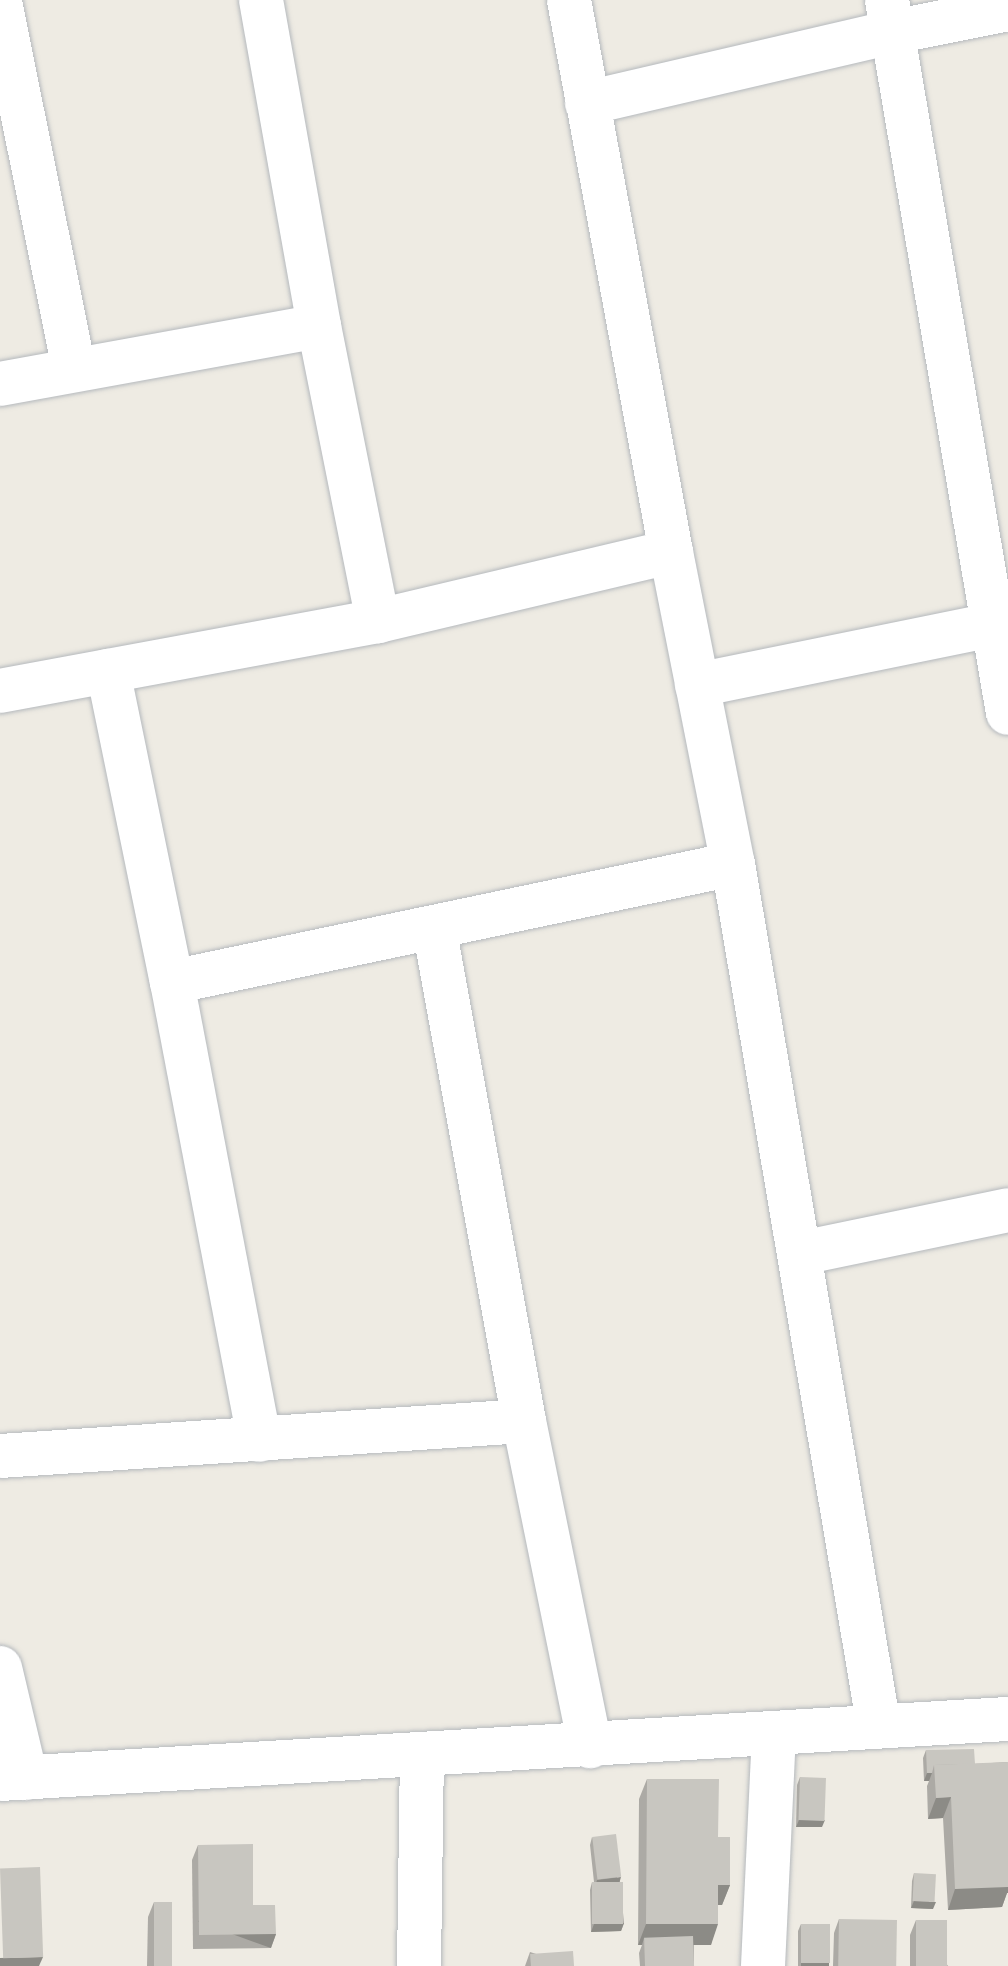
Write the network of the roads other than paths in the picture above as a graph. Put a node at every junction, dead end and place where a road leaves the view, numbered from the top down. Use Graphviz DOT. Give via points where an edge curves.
graph roads {
  1 [pos="261,0"];
  2 [pos="569,0"];
  3 [pos="0,2"];
  4 [pos="1008,9"];
  5 [pos="890,16"];
  6 [pos="587,103"];
  7 [pos="319,326"];
  8 [pos="74,370"];
  9 [pos="0,384"];
  10 [pos="671,552"];
  11 [pos="378,621"];
  12 [pos="1000,624"];
  13 [pos="108,671"];
  14 [pos="697,685"];
  15 [pos="0,691"];
  16 [pos="1008,713"];
  17 [pos="733,864"];
  18 [pos="434,927"];
  19 [pos="172,982"];
  20 [pos="1008,1210"];
  21 [pos="801,1253"];
  22 [pos="524,1421"];
  23 [pos="259,1440"];
  24 [pos="0,1456"];
  25 [pos="0,1668"];
  26 [pos="1008,1719"];
  27 [pos="879,1727"];
  28 [pos="774,1734"];
  29 [pos="590,1746"];
  30 [pos="422,1755"];
  31 [pos="13,1778"];
  32 [pos="419,1966"];
  33 [pos="763,1966"];
  1 -- 7 [label="street"];
  2 -- 6 [label="street"];
  3 -- 8 [label="street"];
  4 -- 5 [label="street"];
  5 -- 6 [label="street"];
  5 -- 12 [label="street"];
  6 -- 10 [label="street"];
  7 -- 8 [label="street"];
  7 -- 11 [label="street"];
  8 -- 9 [label="street"];
  10 -- 11 [label="street"];
  10 -- 14 [label="street"];
  11 -- 13 [label="street"];
  12 -- 14 [label="street"];
  12 -- 16 [label="street"];
  13 -- 15 [label="street"];
  13 -- 19 [label="street"];
  14 -- 17 [label="street"];
  17 -- 18 [label="street"];
  17 -- 21 [label="street"];
  18 -- 19 [label="street"];
  18 -- 22 [label="street"];
  19 -- 23 [label="street"];
  20 -- 21 [label="street"];
  21 -- 27 [label="street"];
  22 -- 23 [label="street"];
  22 -- 29 [label="street"];
  23 -- 24 [label="street"];
  25 -- 31 [label="street"];
  26 -- 27 [label="street"];
  27 -- 28 [label="street"];
  28 -- 29 [label="street"];
  28 -- 33 [label="street"];
  29 -- 30 [label="street"];
  30 -- 31 [label="street"];
  30 -- 32 [label="street"];
}
